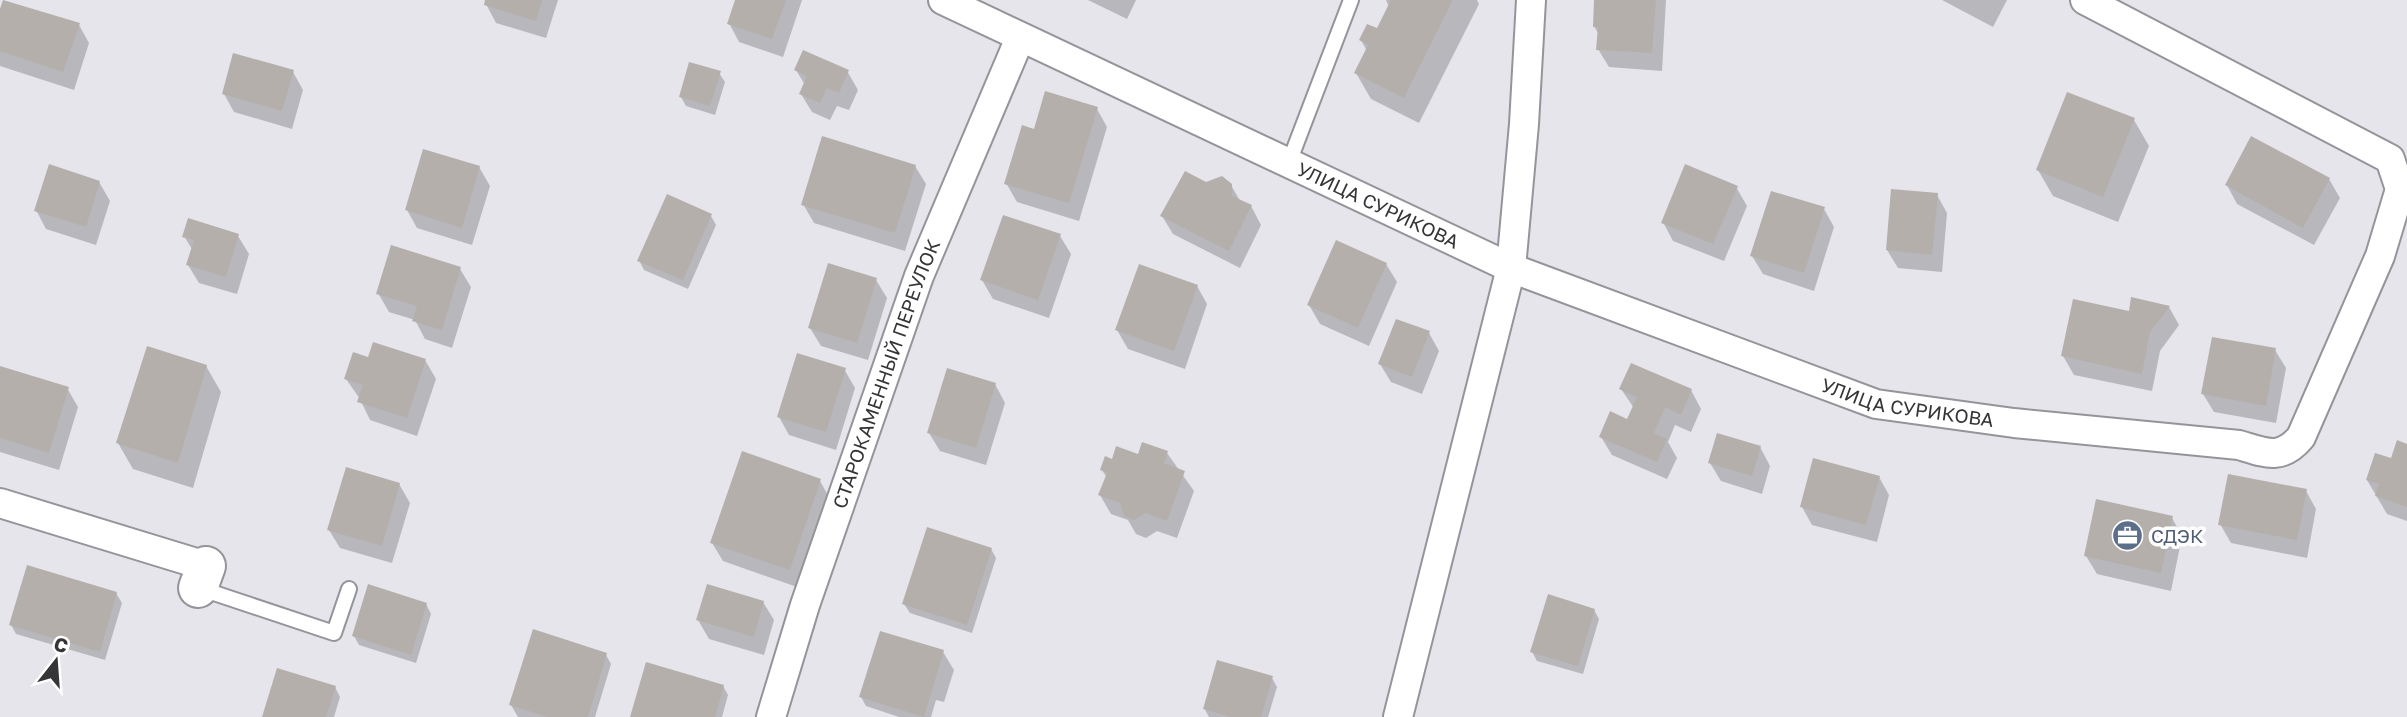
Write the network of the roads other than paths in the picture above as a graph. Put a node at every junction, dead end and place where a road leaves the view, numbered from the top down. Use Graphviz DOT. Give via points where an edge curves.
graph roads {
  1 [pos="943,0"];
  2 [pos="1351,0"];
  3 [pos="1531,0"];
  4 [pos="2085,0"];
  5 [pos="1020,38"];
  6 [pos="1288,165"];
  7 [pos="1511,268"];
  8 [pos="0,503"];
  9 [pos="202,577"];
  10 [pos="349,589"];
  11 [pos="771,717"];
  12 [pos="1398,717"];
  1 -- 5 [label="street, УЛИЦА СУРИКОВА"];
  2 -- 6 [label="lane"];
  3 -- 7 [label="street"];
  4 -- 7 [label="street, УЛИЦА СУРИКОВА" via="2390,159 2400,189 2380,256 2301,437 2290,450 2271,454 2239,445 1876,404"];
  5 -- 6 [label="street, УЛИЦА СУРИКОВА"];
  5 -- 11 [label="street, СТАРОКАМЕННЫЙ ПЕРЕУЛОК" via="919,276 805,604"];
  6 -- 7 [label="street, УЛИЦА СУРИКОВА"];
  7 -- 12 [label="street"];
  8 -- 9 [label="street"];
  9 -- 10 [label="lane" via="334,633"];
}
